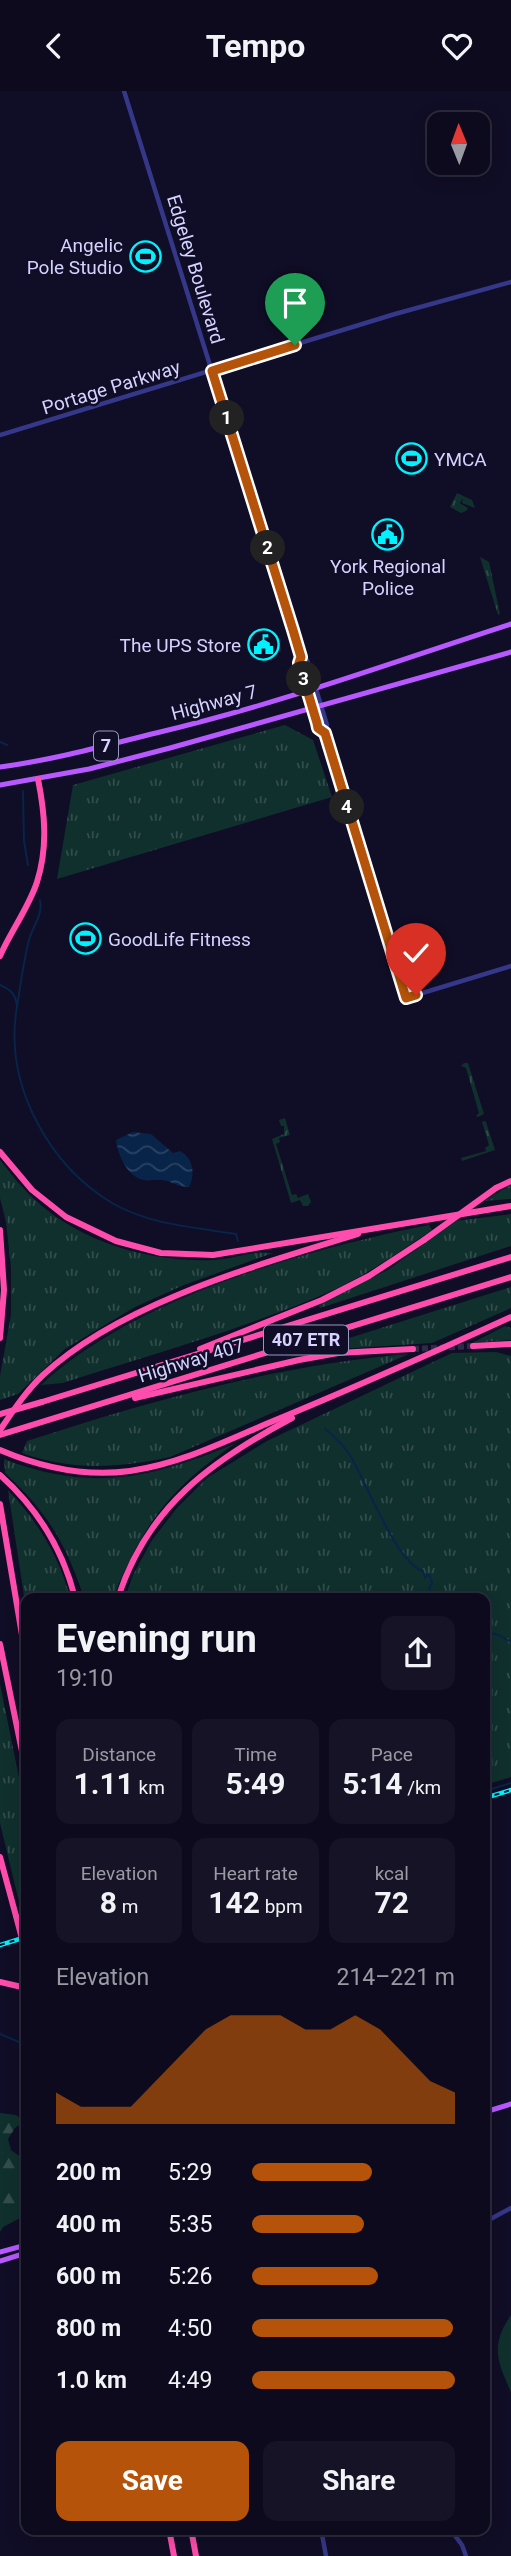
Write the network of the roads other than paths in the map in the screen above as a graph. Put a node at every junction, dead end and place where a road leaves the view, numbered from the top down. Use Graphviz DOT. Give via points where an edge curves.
graph roads {
  1 [pos="124,91"];
  2 [pos="511,282"];
  3 [pos="212,371"];
  4 [pos="0,435"];
  5 [pos="511,624"];
  6 [pos="511,652"];
  7 [pos="301,657"];
  8 [pos="316,688"];
  9 [pos="308,691"];
  10 [pos="321,705"];
  11 [pos="313,708"];
  12 [pos="325,733"];
  13 [pos="0,767"];
  14 [pos="38,779"];
  15 [pos="0,785"];
  16 [pos="0,955"];
  17 [pos="511,966"];
  18 [pos="0,1152"];
  19 [pos="511,1181"];
  20 [pos="511,1206"];
  21 [pos="0,1230"];
  22 [pos="373,1230"];
  23 [pos="511,1257"];
  24 [pos="511,1277"];
  25 [pos="511,1317"];
  26 [pos="0,1338"];
  27 [pos="511,1344"];
  28 [pos="473,1346"];
  29 [pos="413,1349"];
  30 [pos="164,1364"];
  31 [pos="322,1402"];
  32 [pos="102,1405"];
  33 [pos="0,1414"];
  34 [pos="0,1430"];
  35 [pos="0,1435"];
  36 [pos="0,1450"];
  37 [pos="0,1475"];
  38 [pos="0,1504"];
  39 [pos="73,1593"];
  40 [pos="120,1593"];
  41 [pos="21,1629"];
  42 [pos="0,1644"];
  43 [pos="21,1747"];
  44 [pos="0,1857"];
  45 [pos="21,1935"];
  46 [pos="0,1982"];
  47 [pos="21,1987"];
  48 [pos="511,2105"];
  49 [pos="490,2111"];
  50 [pos="511,2208"];
  51 [pos="490,2219"];
  52 [pos="21,2246"];
  53 [pos="0,2252"];
  54 [pos="21,2255"];
  55 [pos="0,2261"];
  56 [pos="170,2535"];
  57 [pos="192,2535"];
  58 [pos="322,2535"];
  59 [pos="455,2535"];
  60 [pos="174,2556"];
  61 [pos="196,2556"];
  62 [pos="326,2556"];
  63 [pos="466,2556"];
  1 -- 3 [label="street, Edgeley Boulevard"];
  2 -- 3 [label="street, Portage Parkway"];
  3 -- 4 [label="street, Portage Parkway"];
  3 -- 7 [label="street, Edgeley Boulevard"];
  5 -- 8 [label="main road, Highway 7 / 7"];
  6 -- 10 [label="main road, Highway 7 / 7"];
  7 -- 8 [label="street, Edgeley Boulevard" via="307,660"];
  7 -- 9 [label="street, Edgeley Boulevard"];
  8 -- 9 [label="main road, Highway 7 / 7"];
  8 -- 10 [label="street, Edgeley Boulevard"];
  9 -- 11 [label="street, Edgeley Boulevard"];
  9 -- 13 [label="main road, Highway 7 / 7" via="184,728"];
  10 -- 11 [label="main road, Highway 7 / 7"];
  10 -- 12 [label="street, Edgeley Boulevard"];
  11 -- 12 [label="street, Edgeley Boulevard" via="318,728"];
  11 -- 14 [label="main road, Highway 7 / 7"];
  12 -- 17 [label="street" via="406,998"];
  14 -- 15 [label="main road, Highway 7 / 7"];
  14 -- 16 [label="highway" via="46,831 44,850 36,883"];
  18 -- 22 [label="highway" via="33,1190 66,1217 116,1241 148,1250 213,1255"];
  19 -- 30 [label="highway, bridge" via="369,1276 322,1300"];
  20 -- 22 [label="highway"];
  21 -- 26 [label="highway" via="4,1290"];
  22 -- 34 [label="highway" via="242,1271 122,1322 43,1375"];
  23 -- 30 [label="highway, Highway 407 / 407 ETR"];
  24 -- 32 [label="highway, Highway 407 / 407 ETR"];
  25 -- 31 [label="highway"];
  27 -- 28 [label="highway"];
  29 -- 32 [label="highway" via="299,1360"];
  30 -- 33 [label="highway, Highway 407 / 407 ETR, bridge"];
  31 -- 36 [label="highway" via="190,1457 149,1468 106,1473 44,1465"];
  31 -- 40 [label="highway" via="246,1444 186,1487 142,1543"];
  32 -- 35 [label="highway, Highway 407 / 407 ETR"];
  37 -- 39 [label="highway" via="36,1513 61,1554"];
  38 -- 41 [label="highway"];
  42 -- 43 [label="highway"];
  44 -- 45 [label="highway, bridge"];
  46 -- 47 [label="highway"];
  48 -- 49 [label="main road"];
  50 -- 51 [label="street"];
  52 -- 53 [label="main road"];
  54 -- 55 [label="main road"];
  56 -- 60 [label="highway"];
  57 -- 61 [label="highway"];
  58 -- 62 [label="street"];
  59 -- 63 [label="street"];
}
